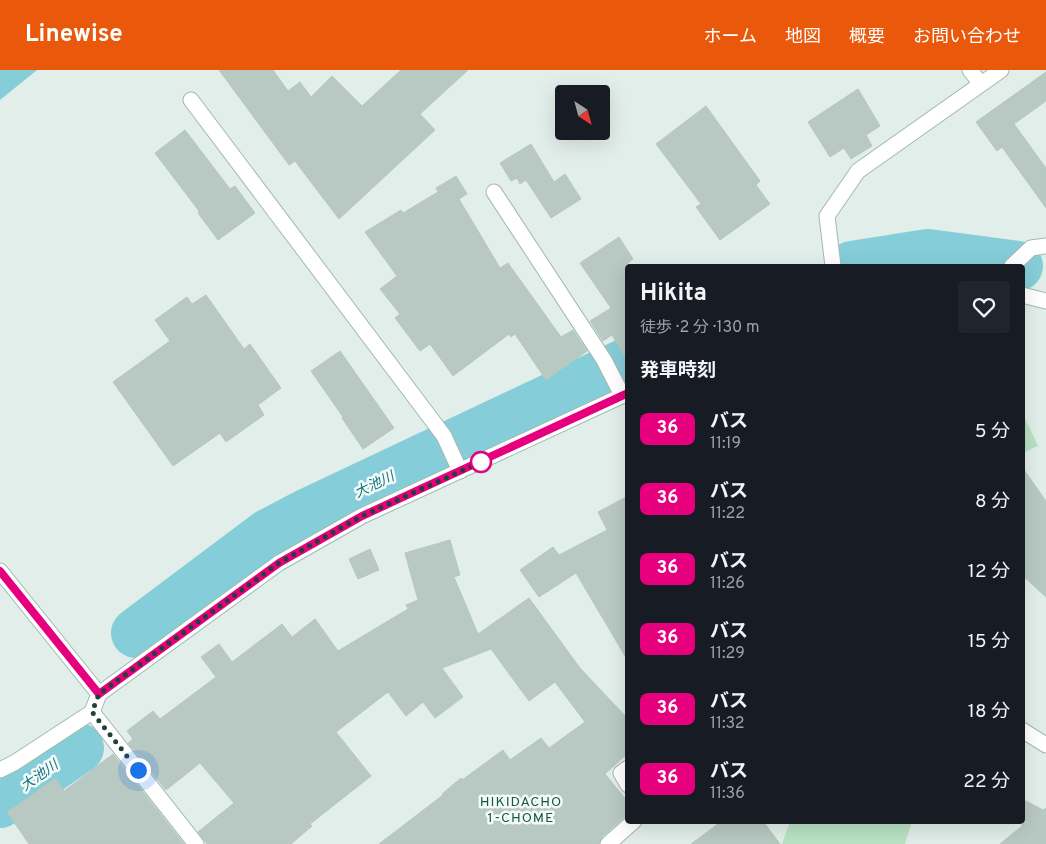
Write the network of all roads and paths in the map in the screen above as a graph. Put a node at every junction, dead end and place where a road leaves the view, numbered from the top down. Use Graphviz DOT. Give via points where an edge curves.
graph roads {
  1 [pos="970,70"];
  2 [pos="1001,70"];
  3 [pos="981,84"];
  4 [pos="191,100"];
  5 [pos="494,192"];
  6 [pos="1039,247"];
  7 [pos="833,264"];
  8 [pos="1015,264"];
  9 [pos="1025,296"];
  10 [pos="1046,302"];
  11 [pos="622,391"];
  12 [pos="458,466"];
  13 [pos="0,571"];
  14 [pos="99,694"];
  15 [pos="92,712"];
  16 [pos="1025,732"];
  17 [pos="1046,744"];
  18 [pos="0,770"];
  19 [pos="625,770"];
  20 [pos="625,780"];
  21 [pos="631,824"];
  22 [pos="196,844"];
  23 [pos="608,844"];
  1 -- 3 [label="street"];
  2 -- 3 [label="street"];
  3 -- 7 [label="street" via="858,171 826,216"];
  4 -- 12 [label="street" via="444,436"];
  5 -- 11 [label="street"];
  6 -- 8 [label="street"];
  9 -- 10 [label="street"];
  11 -- 12 [label="street"];
  12 -- 14 [label="street" via="279,563"];
  13 -- 14 [label="street"];
  14 -- 15 [label="street"];
  15 -- 18 [label="street"];
  15 -- 22 [label="street"];
  16 -- 17 [label="street"];
  19 -- 20 [label="street" via="621,773"];
  21 -- 23 [label="street"];
}
